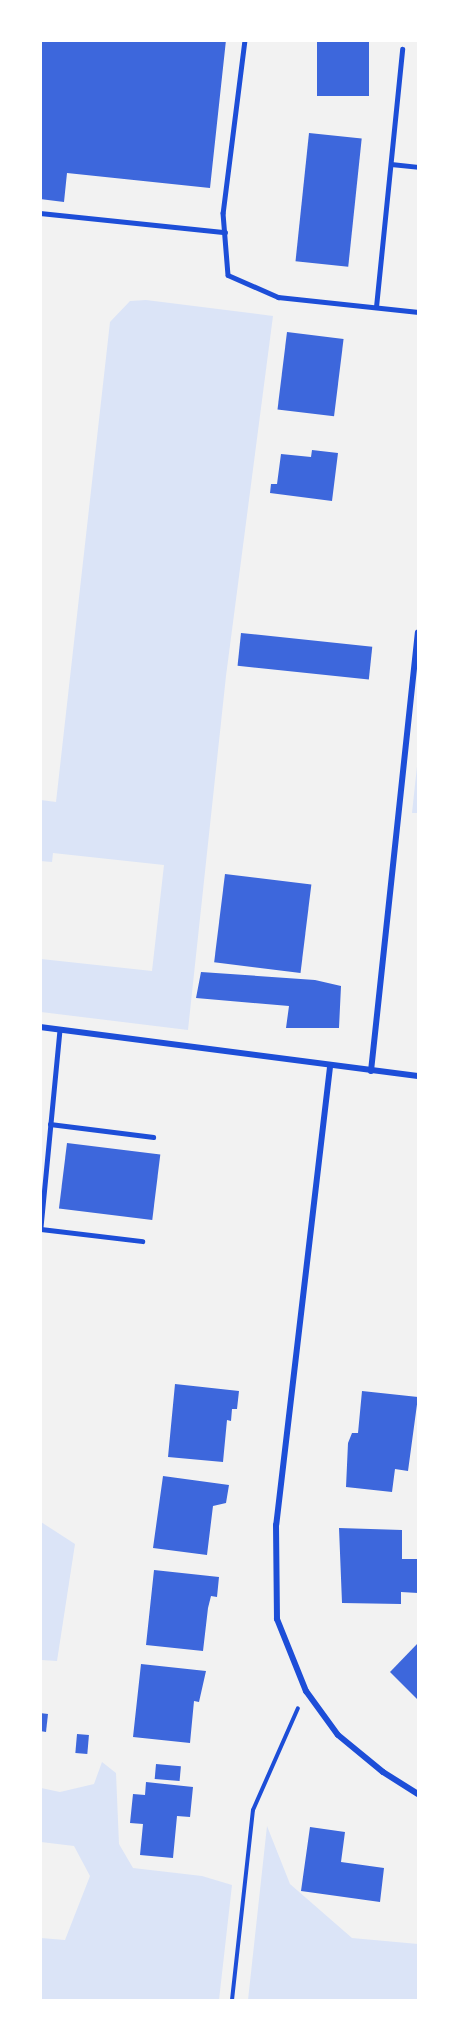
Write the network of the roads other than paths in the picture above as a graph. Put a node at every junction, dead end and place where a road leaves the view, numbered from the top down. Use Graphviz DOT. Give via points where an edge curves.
graph roads {
  1 [pos="245,40"];
  2 [pos="402,49"];
  3 [pos="391,164"];
  4 [pos="418,167"];
  5 [pos="40,213"];
  6 [pos="225,232"];
  7 [pos="376,308"];
  8 [pos="418,312"];
  9 [pos="418,633"];
  10 [pos="40,1027"];
  11 [pos="60,1030"];
  12 [pos="330,1067"];
  13 [pos="371,1071"];
  14 [pos="418,1076"];
  15 [pos="50,1124"];
  16 [pos="153,1137"];
  17 [pos="142,1241"];
  18 [pos="418,1794"];
  1 -- 6 [label="lane"];
  2 -- 3 [label="lane"];
  3 -- 4 [label="lane"];
  3 -- 7 [label="lane"];
  5 -- 6 [label="lane"];
  6 -- 7 [label="lane" via="228,275 278,297"];
  7 -- 8 [label="lane"];
  9 -- 13 [label="street"];
  10 -- 11 [label="street"];
  11 -- 12 [label="street"];
  11 -- 15 [label="lane"];
  12 -- 13 [label="street"];
  12 -- 18 [label="street" via="276,1525 277,1619 306,1690 339,1735 383,1772"];
  13 -- 14 [label="street"];
  15 -- 16 [label="lane"];
  15 -- 17 [label="lane" via="40,1229"];
}
